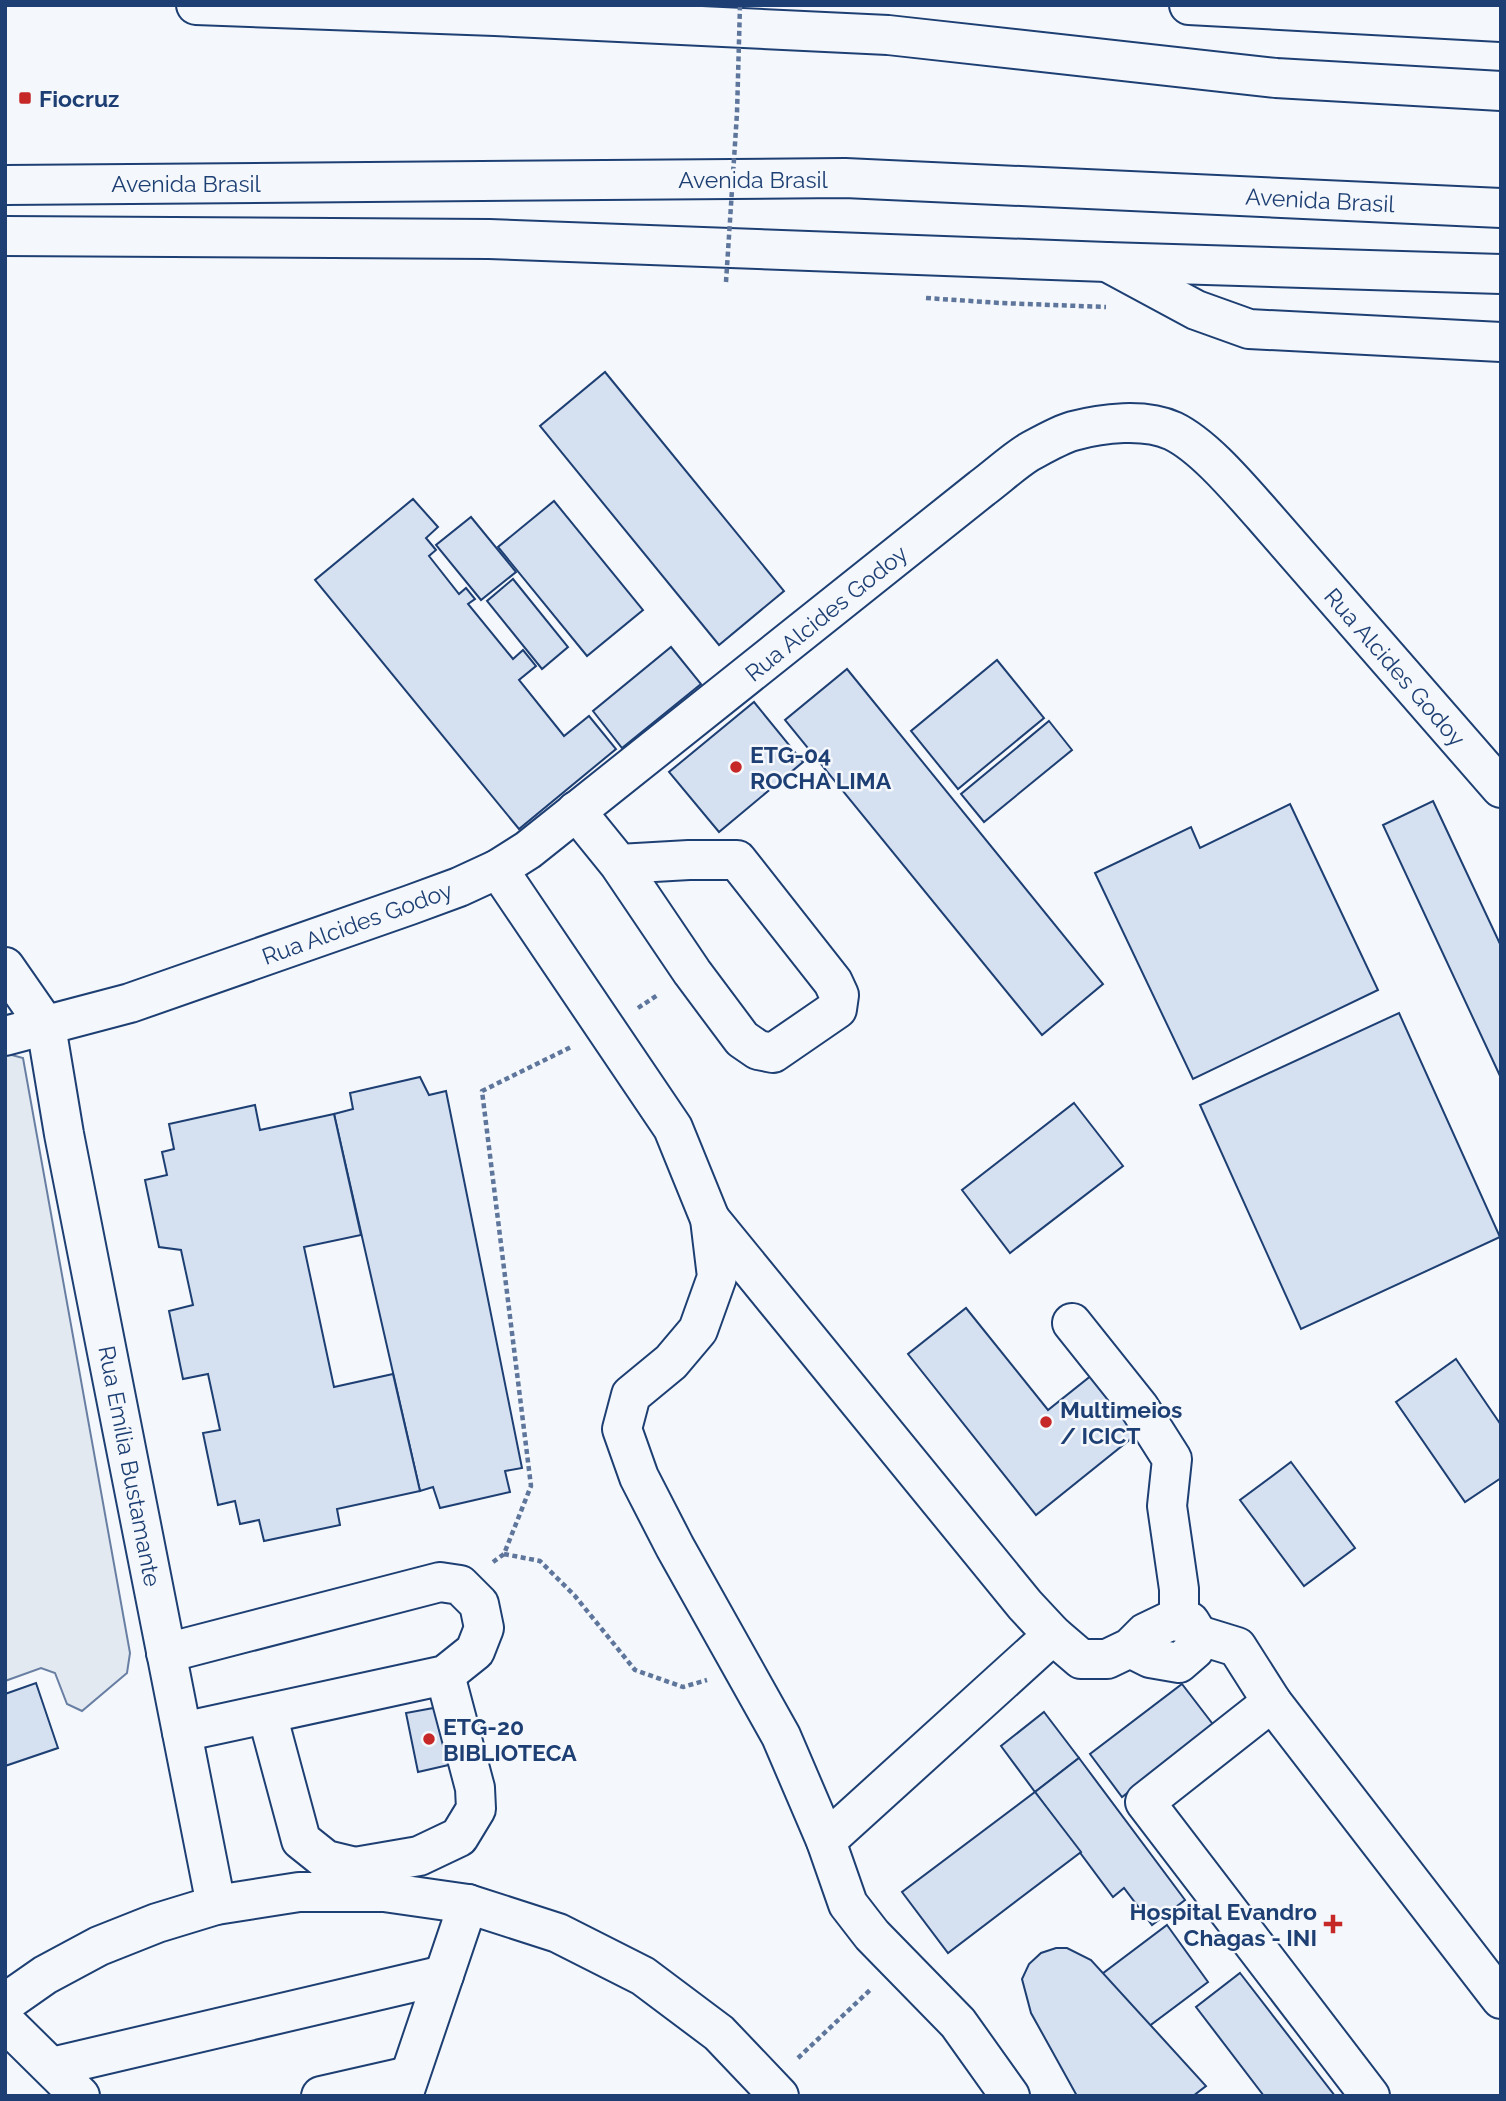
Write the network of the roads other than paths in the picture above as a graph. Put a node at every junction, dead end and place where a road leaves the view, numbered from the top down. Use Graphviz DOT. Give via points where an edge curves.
graph roads {
  1 [pos="196,5"];
  2 [pos="1189,5"];
  3 [pos="1222,7"];
  4 [pos="1501,22"];
  5 [pos="1501,91"];
  6 [pos="5,185"];
  7 [pos="1501,208"];
  8 [pos="5,236"];
  9 [pos="1107,262"];
  10 [pos="1501,274"];
  11 [pos="1501,342"];
  12 [pos="1501,788"];
  13 [pos="576,811"];
  14 [pos="619,864"];
  15 [pos="498,869"];
  16 [pos="5,967"];
  17 [pos="46,1026"];
  18 [pos="5,1036"];
  19 [pos="710,1219"];
  20 [pos="1072,1323"];
  21 [pos="1189,1628"];
  22 [pos="1053,1635"];
  23 [pos="166,1653"];
  24 [pos="445,1675"];
  25 [pos="1272,1703"];
  26 [pos="267,1714"];
  27 [pos="182,1732"];
  28 [pos="826,1841"];
  29 [pos="216,1905"];
  30 [pos="468,1905"];
  31 [pos="444,1975"];
  32 [pos="1501,1999"];
  33 [pos="5,2003"];
  34 [pos="5,2022"];
  35 [pos="52,2067"];
  36 [pos="406,2086"];
  37 [pos="774,2091"];
  38 [pos="80,2096"];
  39 [pos="321,2096"];
  40 [pos="1010,2096"];
  41 [pos="1370,2096"];
  1 -- 5 [label="main road" via="888,35 1276,78"];
  2 -- 3 [label="main road"];
  3 -- 4 [label="main road"];
  6 -- 7 [label="main road, Avenida Brasil" via="845,178"];
  8 -- 9 [label="main road" via="489,239"];
  9 -- 10 [label="main road"];
  9 -- 11 [label="main road" via="1196,310 1249,329"];
  12 -- 13 [label="main road, Rua Alcides Godoy" via="1234,482 1174,432 1152,423 1122,423 1072,431 1029,453"];
  13 -- 14 [label="main road"];
  13 -- 15 [label="main road, Rua Alcides Godoy"];
  14 -- 14 [label="main road" via="692,972 742,1039 758,1051 773,1053 837,1009 839,995 833,982 737,860"];
  15 -- 17 [label="main road, Rua Alcides Godoy" via="459,887 130,1003"];
  15 -- 19 [label="main road" via="673,1128"];
  16 -- 17 [label="main road"];
  17 -- 18 [label="main road, Rua Alcides Godoy"];
  17 -- 23 [label="main road, Rua Emília Bustamante"];
  19 -- 22 [label="main road"];
  19 -- 28 [label="main road" via="717,1277 698,1330 671,1362 631,1395 622,1429 639,1477 675,1547 781,1735"];
  20 -- 21 [label="main road" via="1139,1407 1172,1458 1167,1506"];
  21 -- 22 [label="main road" via="1194,1650 1179,1663 1150,1658 1130,1648 1107,1659 1081,1659"];
  21 -- 25 [label="main road" via="1237,1647"];
  22 -- 28 [label="main road"];
  23 -- 24 [label="main road" via="440,1582 460,1585 480,1604 484,1628 475,1651"];
  23 -- 27 [label="main road, Rua Emília Bustamante"];
  24 -- 26 [label="main road"];
  24 -- 26 [label="main road" via="475,1788 476,1809 459,1837 419,1856 355,1867 326,1860 301,1840"];
  25 -- 32 [label="main road"];
  25 -- 41 [label="main road" via="1145,1802"];
  26 -- 27 [label="main road"];
  27 -- 29 [label="main road, Rua Emília Bustamante"];
  28 -- 40 [label="main road" via="848,1904 958,2023"];
  29 -- 30 [label="main road" via="299,1892 384,1892"];
  29 -- 33 [label="main road" via="99,1946"];
  30 -- 31 [label="main road"];
  30 -- 37 [label="main road" via="558,1933 643,1976 719,2033"];
  31 -- 35 [label="main road"];
  31 -- 36 [label="main road"];
  34 -- 35 [label="main road"];
  35 -- 38 [label="main road"];
  36 -- 39 [label="main road"];
}
